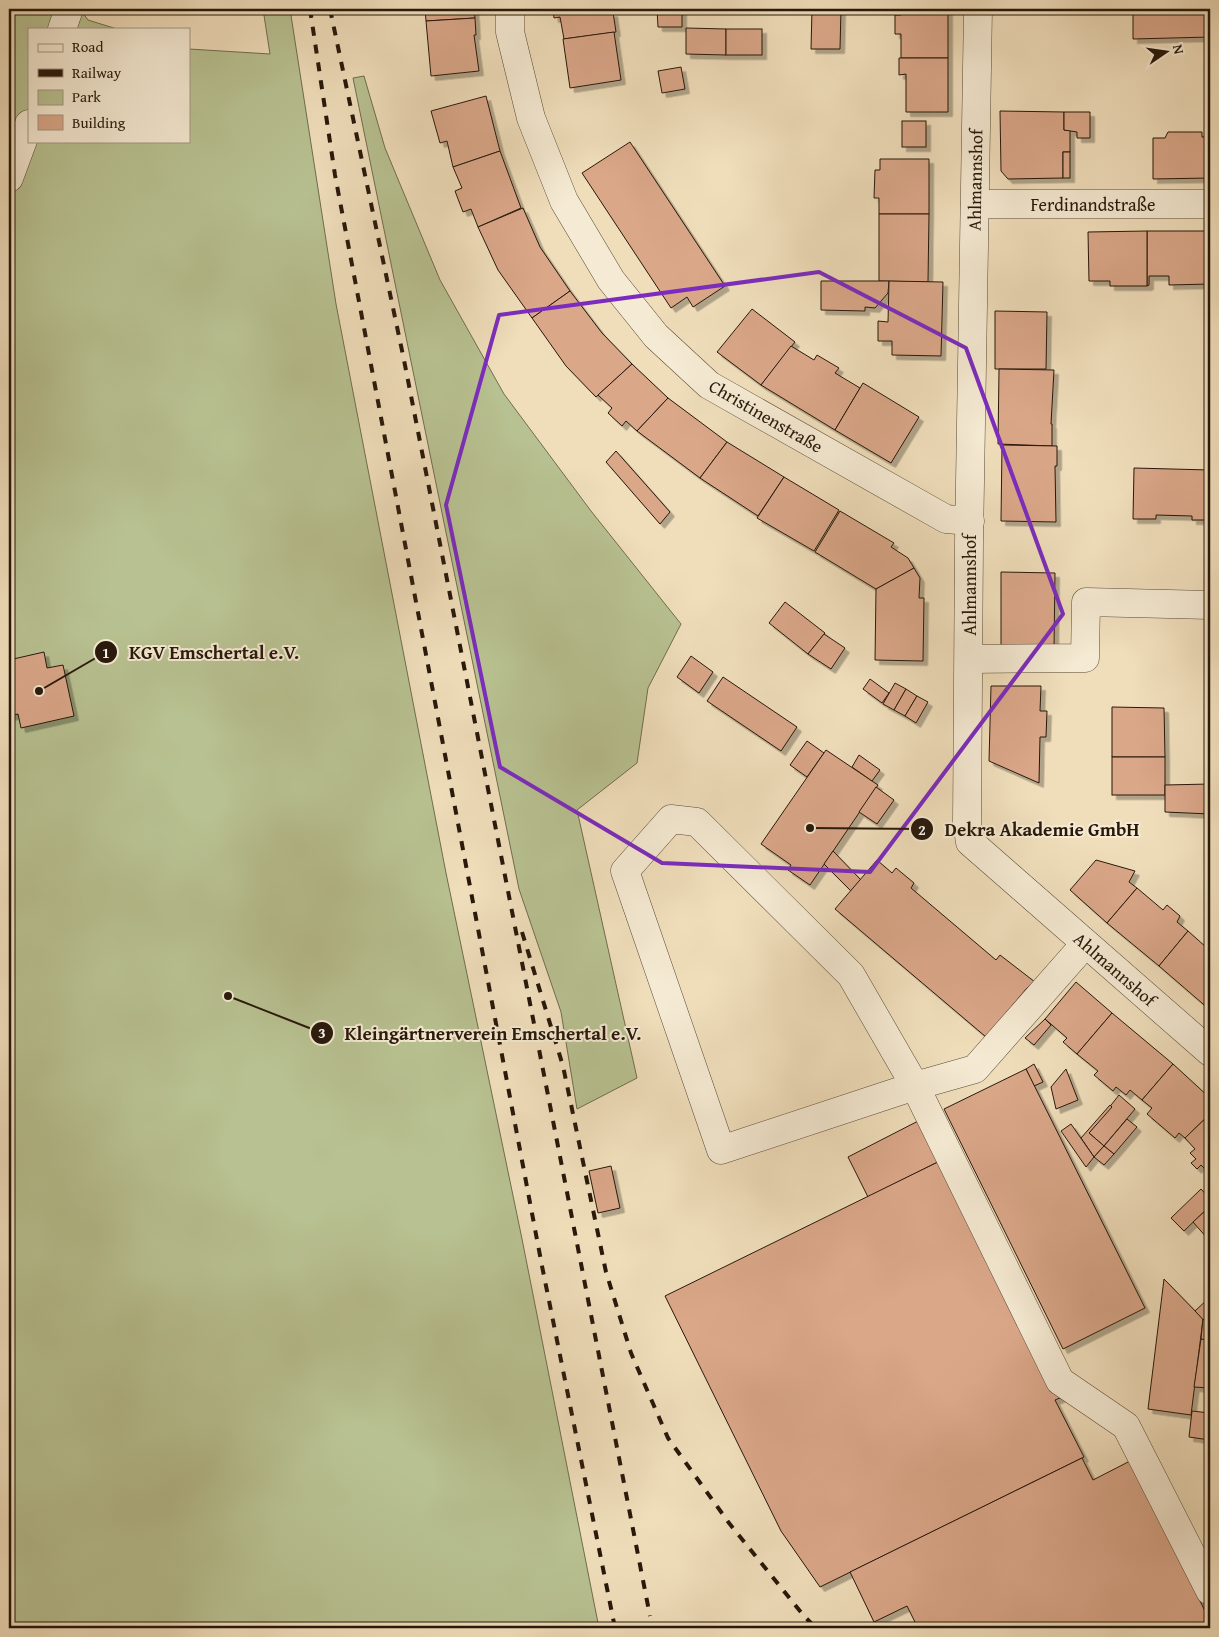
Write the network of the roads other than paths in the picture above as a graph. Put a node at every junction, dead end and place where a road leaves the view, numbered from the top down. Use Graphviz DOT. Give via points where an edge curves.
graph roads {
  1 [pos="510,9"];
  2 [pos="978,9"];
  3 [pos="28,127"];
  4 [pos="9,178"];
  5 [pos="975,204"];
  6 [pos="1210,204"];
  7 [pos="970,521"];
  8 [pos="1210,605"];
  9 [pos="969,659"];
  10 [pos="1085,944"];
  11 [pos="1210,1052"];
  12 [pos="915,1086"];
  13 [pos="1210,1591"];
  1 -- 7 [label="street, Christinenstraße" via="510,32 531,118 564,200 611,280 656,336 709,385 946,519"];
  2 -- 5 [label="street, Ahlmannshof"];
  3 -- 4 [label="street"];
  5 -- 6 [label="street, Ferdinandstraße"];
  5 -- 7 [label="street, Ahlmannshof"];
  7 -- 9 [label="street, Ahlmannshof"];
  8 -- 9 [label="street" via="1086,602 1085,658"];
  9 -- 10 [label="street, Ahlmannshof" via="967,823 970,842"];
  10 -- 11 [label="street, Ahlmannshof"];
  10 -- 12 [label="street" via="975,1069"];
  12 -- 12 [label="street" via="851,975 697,822 671,819 625,872 720,1150"];
  12 -- 13 [label="street" via="1060,1381 1126,1426"];
}
